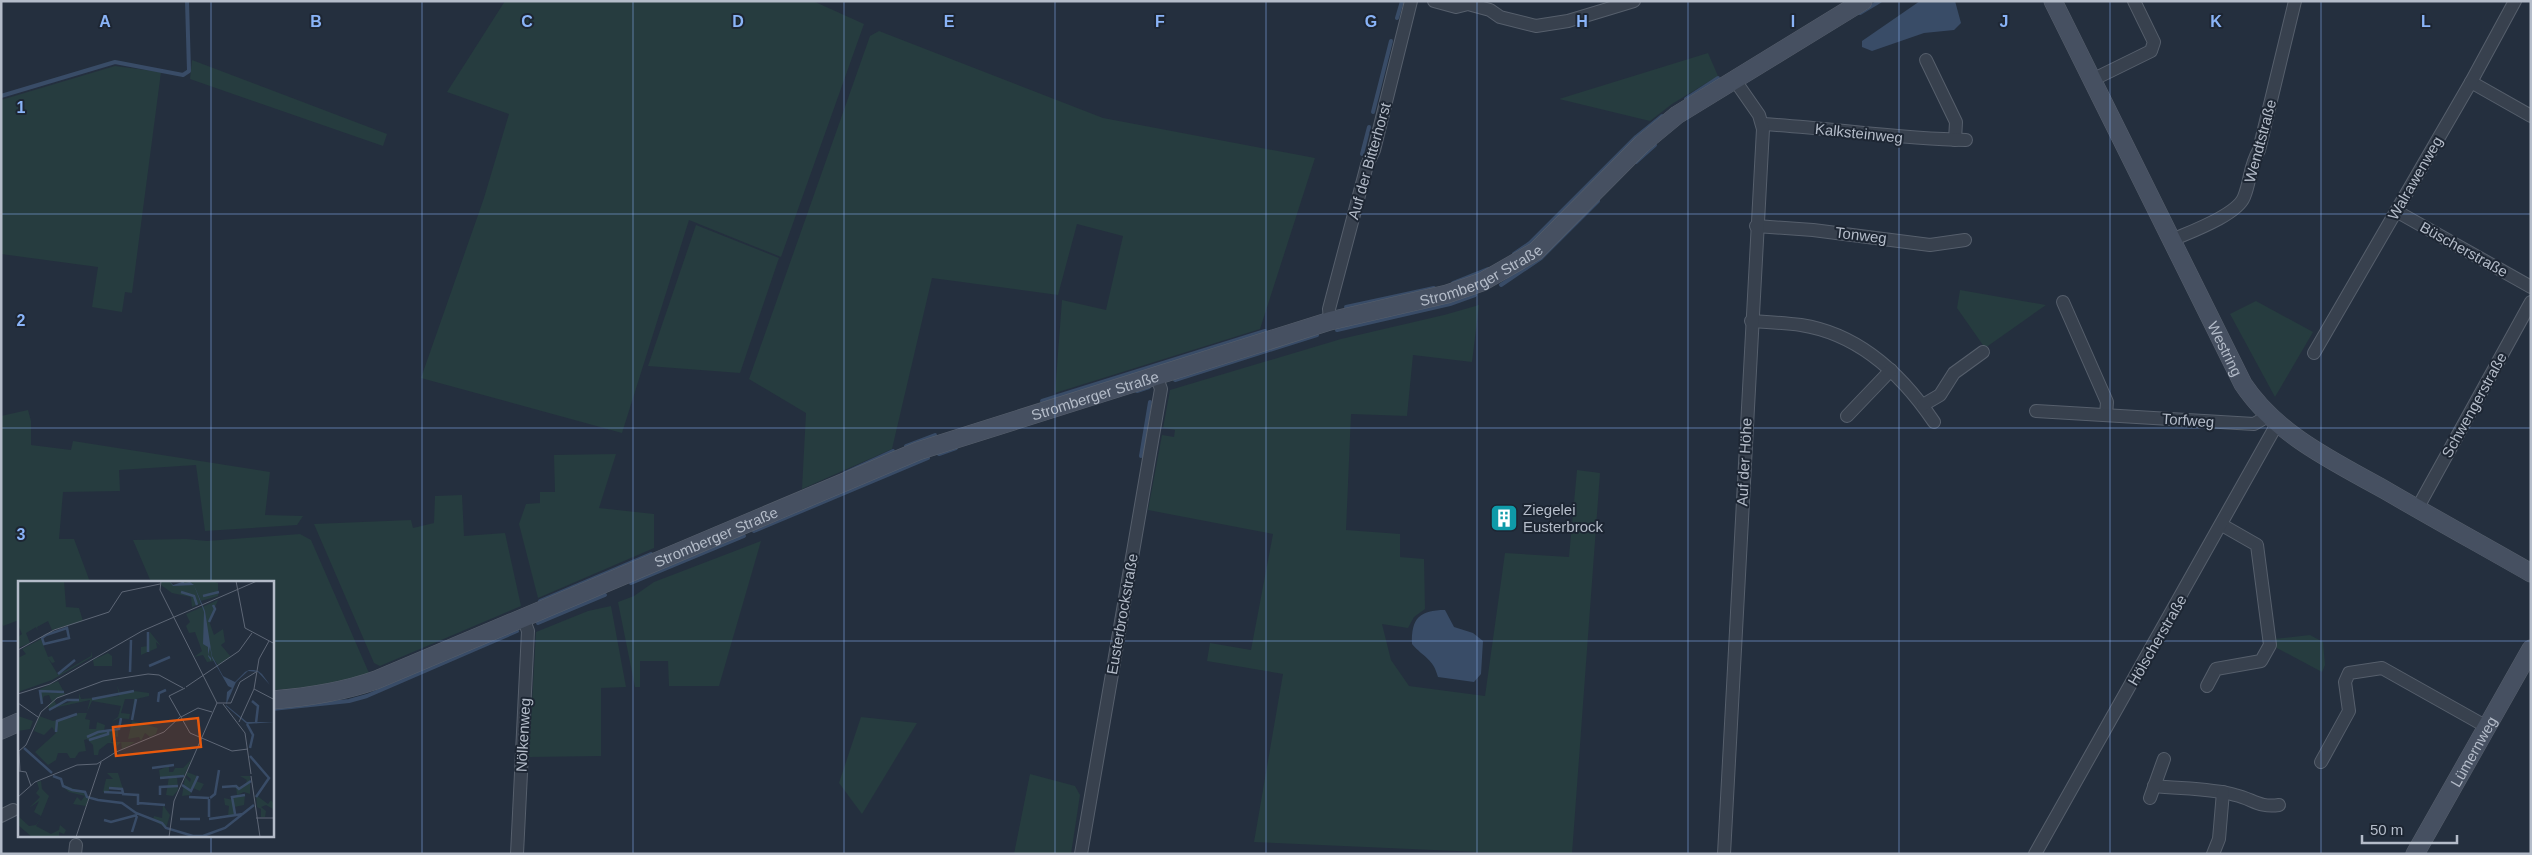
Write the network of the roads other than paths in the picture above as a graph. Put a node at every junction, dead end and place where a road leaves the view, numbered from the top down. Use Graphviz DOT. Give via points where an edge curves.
graph roads {
  1 [pos="1411,1"];
  2 [pos="1434,1"];
  3 [pos="1863,1"];
  4 [pos="2053,1"];
  5 [pos="2134,1"];
  6 [pos="2295,1"];
  7 [pos="2514,1"];
  8 [pos="1625,2"];
  9 [pos="1926,60"];
  10 [pos="1734,79"];
  11 [pos="2092,80"];
  12 [pos="2471,82"];
  13 [pos="2531,116"];
  14 [pos="1763,124"];
  15 [pos="2396,211"];
  16 [pos="1756,226"];
  17 [pos="1965,240"];
  18 [pos="2172,240"];
  19 [pos="2531,286"];
  20 [pos="2063,302"];
  21 [pos="2531,302"];
  22 [pos="1751,320"];
  23 [pos="1330,321"];
  24 [pos="1984,352"];
  25 [pos="2314,353"];
  26 [pos="1891,370"];
  27 [pos="1156,375"];
  28 [pos="1923,406"];
  29 [pos="2036,410"];
  30 [pos="2106,415"];
  31 [pos="1847,416"];
  32 [pos="2273,420"];
  33 [pos="1934,422"];
  34 [pos="2416,509"];
  35 [pos="2222,525"];
  36 [pos="2531,573"];
  37 [pos="523,618"];
  38 [pos="2531,649"];
  39 [pos="2207,686"];
  40 [pos="274,700"];
  41 [pos="18,722"];
  42 [pos="2487,727"];
  43 [pos="1,730"];
  44 [pos="2164,759"];
  45 [pos="2321,762"];
  46 [pos="2223,792"];
  47 [pos="2279,806"];
  48 [pos="517,854"];
  49 [pos="1081,854"];
  50 [pos="1724,854"];
  51 [pos="2035,854"];
  52 [pos="2213,854"];
  53 [pos="2415,854"];
  1 -- 23 [label="street, Auf der Bitterhorst" via="1374,150 1367,165 1329,309"];
  2 -- 8 [label="street" via="1456,7 1468,4 1490,10 1500,17 1536,26 1560,23"];
  3 -- 10 [label="main road, Stromberger Straße"];
  4 -- 11 [label="main road, Westring"];
  5 -- 11 [label="street" via="2154,42 2151,51"];
  6 -- 18 [label="street, Wendtstraße" via="2259,150 2251,162 2243,200 2234,210"];
  7 -- 12 [label="street, Walrawenweg"];
  9 -- 14 [label="street, Kalksteinweg" via="1956,122 1961,140"];
  10 -- 14 [label="street"];
  10 -- 23 [label="main road, Stromberger Straße" via="1677,115 1642,144 1536,251 1509,268 1447,294"];
  11 -- 18 [label="main road, Westring"];
  12 -- 13 [label="street"];
  12 -- 15 [label="street, Walrawenweg"];
  14 -- 16 [label="street, Auf der Höhe"];
  15 -- 19 [label="street, Büscherstraße"];
  15 -- 25 [label="street, Walrawenweg"];
  16 -- 17 [label="street, Tonweg" via="1930,245"];
  16 -- 22 [label="street, Auf der Höhe"];
  18 -- 32 [label="main road, Westring" via="2243,384"];
  20 -- 30 [label="street" via="2108,402"];
  21 -- 34 [label="street, Schwengerstraße"];
  22 -- 26 [label="street" via="1802,325 1828,332 1855,344"];
  22 -- 50 [label="street, Auf der Höhe"];
  23 -- 27 [label="main road, Stromberger Straße"];
  24 -- 28 [label="street" via="1954,373 1940,395"];
  26 -- 28 [label="street"];
  26 -- 31 [label="street"];
  27 -- 37 [label="main road, Stromberger Straße" via="904,457"];
  27 -- 49 [label="street, Eusterbrockstraße" via="1161,389"];
  28 -- 33 [label="street"];
  29 -- 30 [label="street, Torfweg"];
  30 -- 32 [label="street, Torfweg" via="2254,424"];
  32 -- 34 [label="main road, Westring" via="2325,456"];
  32 -- 35 [label="street, Hölscherstraße"];
  34 -- 36 [label="main road, Westring"];
  35 -- 39 [label="street" via="2257,546 2270,645 2260,661 2216,669"];
  35 -- 51 [label="street, Hölscherstraße"];
  37 -- 40 [label="main road, Stromberger Straße" via="349,689 312,697"];
  37 -- 48 [label="street, Nölkenweg" via="528,631"];
  38 -- 42 [label="main road, Lümernweg"];
  41 -- 43 [label="main road"];
  42 -- 45 [label="street" via="2382,668 2349,673 2345,682 2349,711"];
  42 -- 53 [label="main road, Lümernweg"];
  44 -- 46 [label="street" via="2152,792"];
  46 -- 47 [label="street" via="2265,807"];
  46 -- 52 [label="street" via="2219,839"];
}
